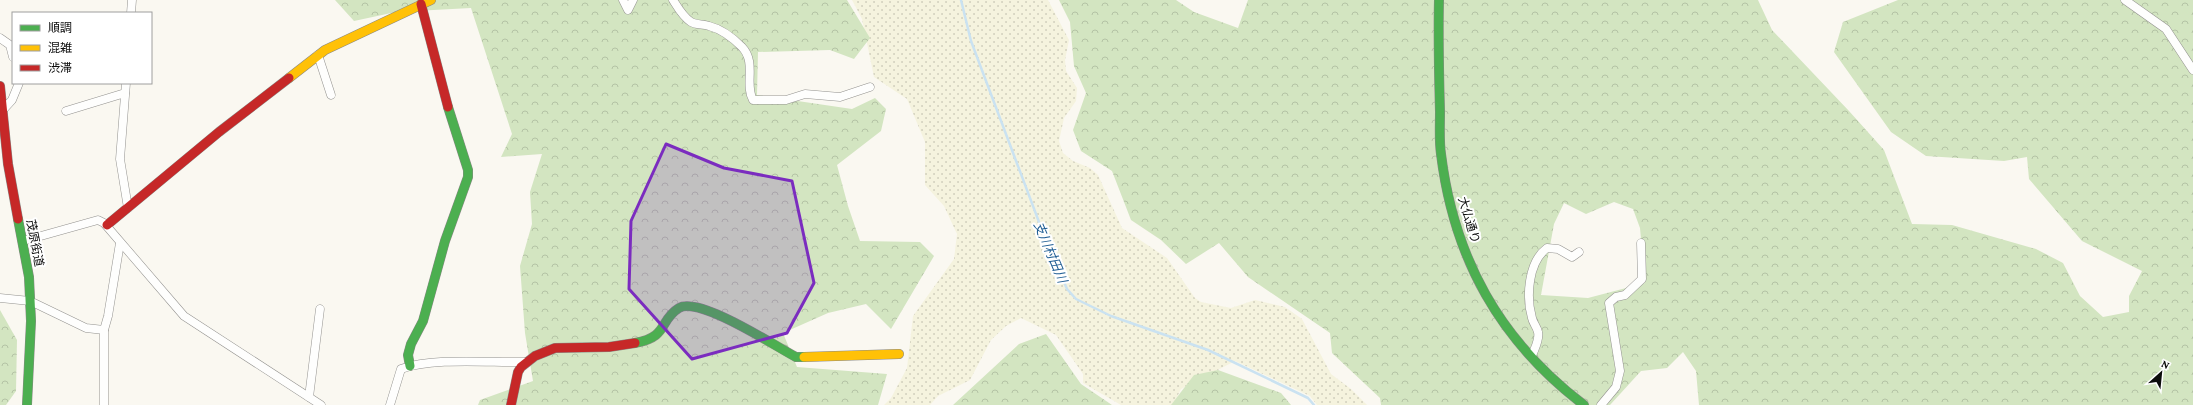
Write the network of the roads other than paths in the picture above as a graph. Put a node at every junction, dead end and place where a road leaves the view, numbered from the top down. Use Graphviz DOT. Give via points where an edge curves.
graph roads {
  1 [pos="132,0"];
  2 [pos="431,0"];
  3 [pos="623,0"];
  4 [pos="633,0"];
  5 [pos="673,0"];
  6 [pos="1439,0"];
  7 [pos="2124,0"];
  8 [pos="421,4"];
  9 [pos="131,12"];
  10 [pos="0,38"];
  11 [pos="11,44"];
  12 [pos="318,55"];
  13 [pos="2193,70"];
  14 [pos="19,84"];
  15 [pos="126,84"];
  16 [pos="0,86"];
  17 [pos="870,87"];
  18 [pos="125,93"];
  19 [pos="331,95"];
  20 [pos="2,111"];
  21 [pos="66,111"];
  22 [pos="128,208"];
  23 [pos="107,225"];
  24 [pos="23,241"];
  25 [pos="120,243"];
  26 [pos="1641,243"];
  27 [pos="1579,252"];
  28 [pos="0,298"];
  29 [pos="30,301"];
  30 [pos="320,309"];
  31 [pos="104,330"];
  32 [pos="899,354"];
  33 [pos="1532,356"];
  34 [pos="527,362"];
  35 [pos="410,366"];
  36 [pos="309,397"];
  37 [pos="1574,402"];
  38 [pos="26,405"];
  39 [pos="104,405"];
  40 [pos="321,405"];
  41 [pos="390,405"];
  42 [pos="511,405"];
  43 [pos="1584,405"];
  44 [pos="1601,405"];
  1 -- 9 [label="street"];
  2 -- 8 [label="street"];
  3 -- 4 [label="street" via="628,10"];
  5 -- 17 [label="street" via="692,23 720,30 743,48 750,63 750,95 753,100 786,100 805,94 840,97"];
  6 -- 33 [label="street, 大仏通り" via="1437,52 1441,159 1451,207 1467,253 1493,309"];
  7 -- 13 [label="street" via="2166,29"];
  8 -- 12 [label="street"];
  8 -- 35 [label="street" via="468,176 445,241 423,321 411,344 408,354"];
  10 -- 11 [label="street"];
  12 -- 19 [label="street"];
  12 -- 22 [label="street" via="219,132"];
  14 -- 20 [label="street" via="12,100"];
  15 -- 18 [label="street"];
  16 -- 20 [label="street, 茂原街道"];
  18 -- 21 [label="street"];
  18 -- 22 [label="street" via="120,158"];
  20 -- 24 [label="street, 茂原街道" via="11,182"];
  22 -- 23 [label="street"];
  23 -- 24 [label="street" via="98,220"];
  23 -- 25 [label="street"];
  24 -- 29 [label="street, 茂原街道"];
  25 -- 31 [label="street"];
  25 -- 36 [label="street" via="184,316"];
  26 -- 44 [label="street" via="1642,279 1630,291 1609,303 1620,371 1616,387"];
  27 -- 33 [label="street" via="1572,257 1558,249 1547,248 1537,257 1528,296 1532,318 1538,332"];
  28 -- 29 [label="street"];
  29 -- 31 [label="street" via="86,328"];
  29 -- 38 [label="street, 茂原街道"];
  30 -- 36 [label="street"];
  31 -- 39 [label="street"];
  32 -- 34 [label="street" via="796,357 722,316 691,305 680,307 673,313 660,334 644,341 609,347 555,348"];
  33 -- 37 [label="street, 大仏通り"];
  34 -- 35 [label="street" via="433,363"];
  34 -- 42 [label="street" via="518,372"];
  35 -- 41 [label="street" via="401,369"];
  36 -- 40 [label="street"];
  37 -- 43 [label="street, 大仏通り"];
}
